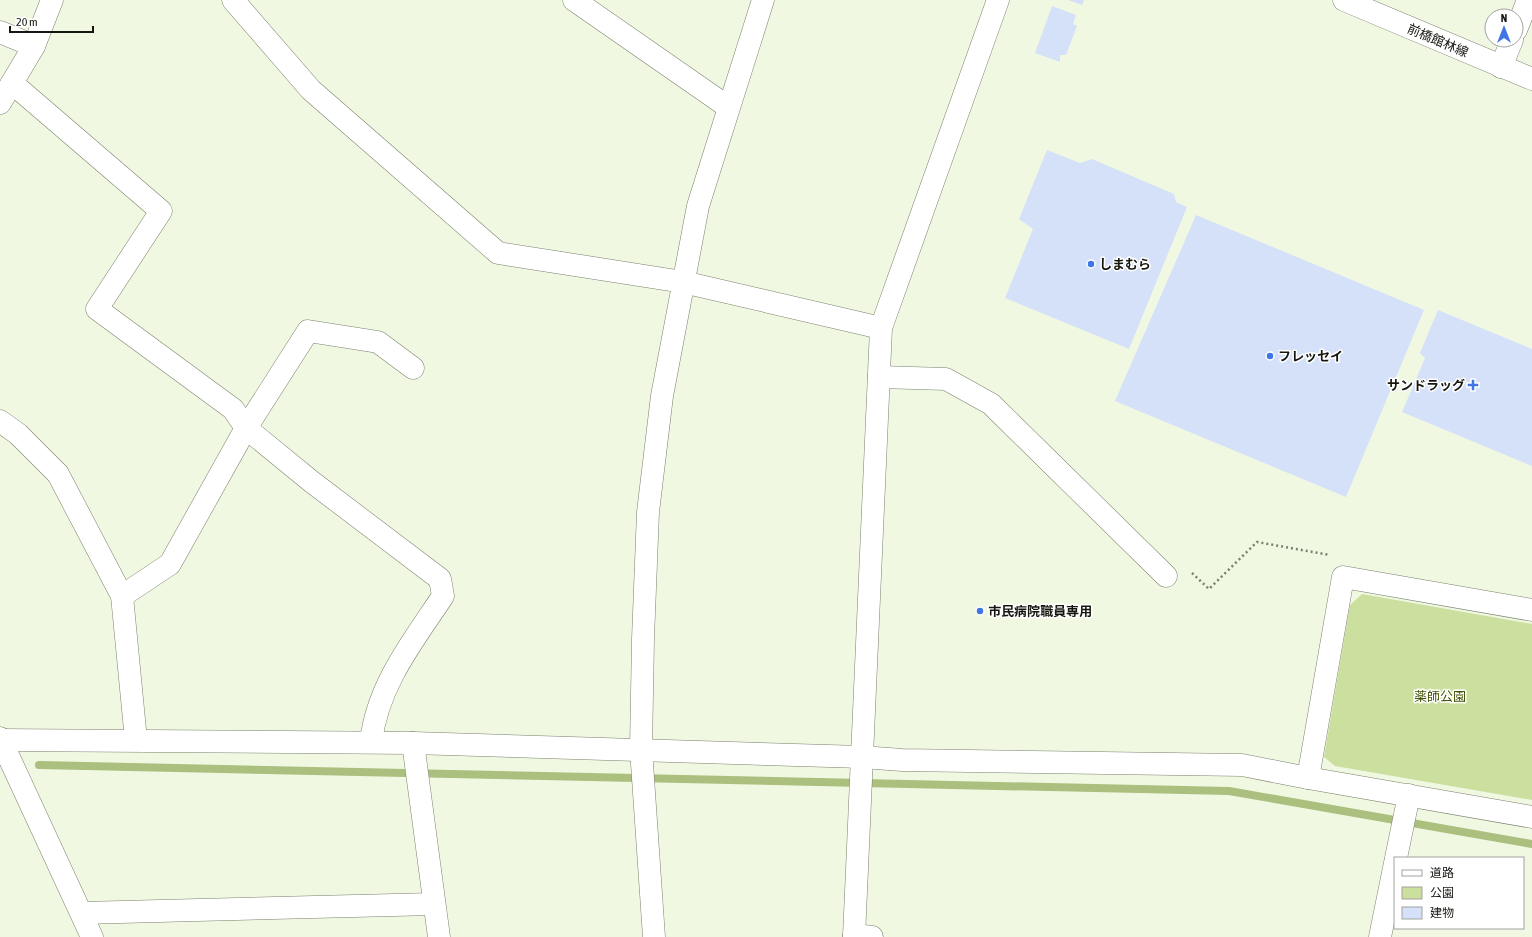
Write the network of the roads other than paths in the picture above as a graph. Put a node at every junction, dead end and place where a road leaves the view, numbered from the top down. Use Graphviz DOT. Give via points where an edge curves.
graph roads {
  1 [pos="52,0"];
  2 [pos="233,0"];
  3 [pos="574,0"];
  4 [pos="763,0"];
  5 [pos="998,0"];
  6 [pos="1344,0"];
  7 [pos="1528,0"];
  8 [pos="1524,10"];
  9 [pos="0,32"];
  10 [pos="34,46"];
  11 [pos="1509,48"];
  12 [pos="1501,66"];
  13 [pos="1532,79"];
  14 [pos="12,83"];
  15 [pos="0,103"];
  16 [pos="728,107"];
  17 [pos="683,282"];
  18 [pos="881,328"];
  19 [pos="413,368"];
  20 [pos="879,377"];
  21 [pos="0,421"];
  22 [pos="246,428"];
  23 [pos="1166,576"];
  24 [pos="122,596"];
  25 [pos="1532,610"];
  26 [pos="1,739"];
  27 [pos="136,740"];
  28 [pos="371,742"];
  29 [pos="414,742"];
  30 [pos="641,749"];
  31 [pos="862,757"];
  32 [pos="1308,778"];
  33 [pos="1409,795"];
  34 [pos="1532,817"];
  35 [pos="1396,857"];
  36 [pos="1394,868"];
  37 [pos="434,904"];
  38 [pos="82,913"];
  39 [pos="860,936"];
  40 [pos="92,937"];
  41 [pos="439,937"];
  42 [pos="654,937"];
  43 [pos="1380,937"];
  1 -- 10 [label="street"];
  2 -- 17 [label="street" via="311,90 498,253"];
  3 -- 16 [label="street"];
  4 -- 16 [label="street"];
  5 -- 18 [label="street"];
  6 -- 12 [label="street, 前橋館林線"];
  7 -- 8 [label="street"];
  9 -- 10 [label="street"];
  10 -- 14 [label="street"];
  11 -- 12 [label="street"];
  12 -- 13 [label="street, 前橋館林線"];
  14 -- 15 [label="street"];
  14 -- 22 [label="street" via="161,211 97,310 233,409"];
  16 -- 17 [label="street" via="698,206"];
  17 -- 18 [label="street"];
  17 -- 30 [label="street" via="662,396 648,512"];
  18 -- 20 [label="street"];
  19 -- 22 [label="street" via="378,342 308,331"];
  20 -- 23 [label="street" via="946,379 991,404"];
  20 -- 31 [label="street"];
  21 -- 24 [label="street" via="18,434 58,474"];
  22 -- 24 [label="street" via="170,564"];
  22 -- 28 [label="street" via="312,482 440,579 442,596 390,677 373,723"];
  24 -- 27 [label="street"];
  25 -- 32 [label="street" via="1343,577"];
  26 -- 27 [label="street"];
  26 -- 38 [label="street"];
  27 -- 28 [label="street"];
  28 -- 29 [label="street"];
  29 -- 30 [label="street"];
  29 -- 37 [label="street"];
  30 -- 31 [label="street"];
  30 -- 42 [label="street"];
  31 -- 32 [label="street" via="902,760 1242,765"];
  31 -- 39 [label="street"];
  32 -- 33 [label="street"];
  33 -- 34 [label="street"];
  33 -- 35 [label="street"];
  36 -- 43 [label="street"];
  37 -- 38 [label="street"];
  37 -- 41 [label="street"];
  38 -- 40 [label="street"];
}
